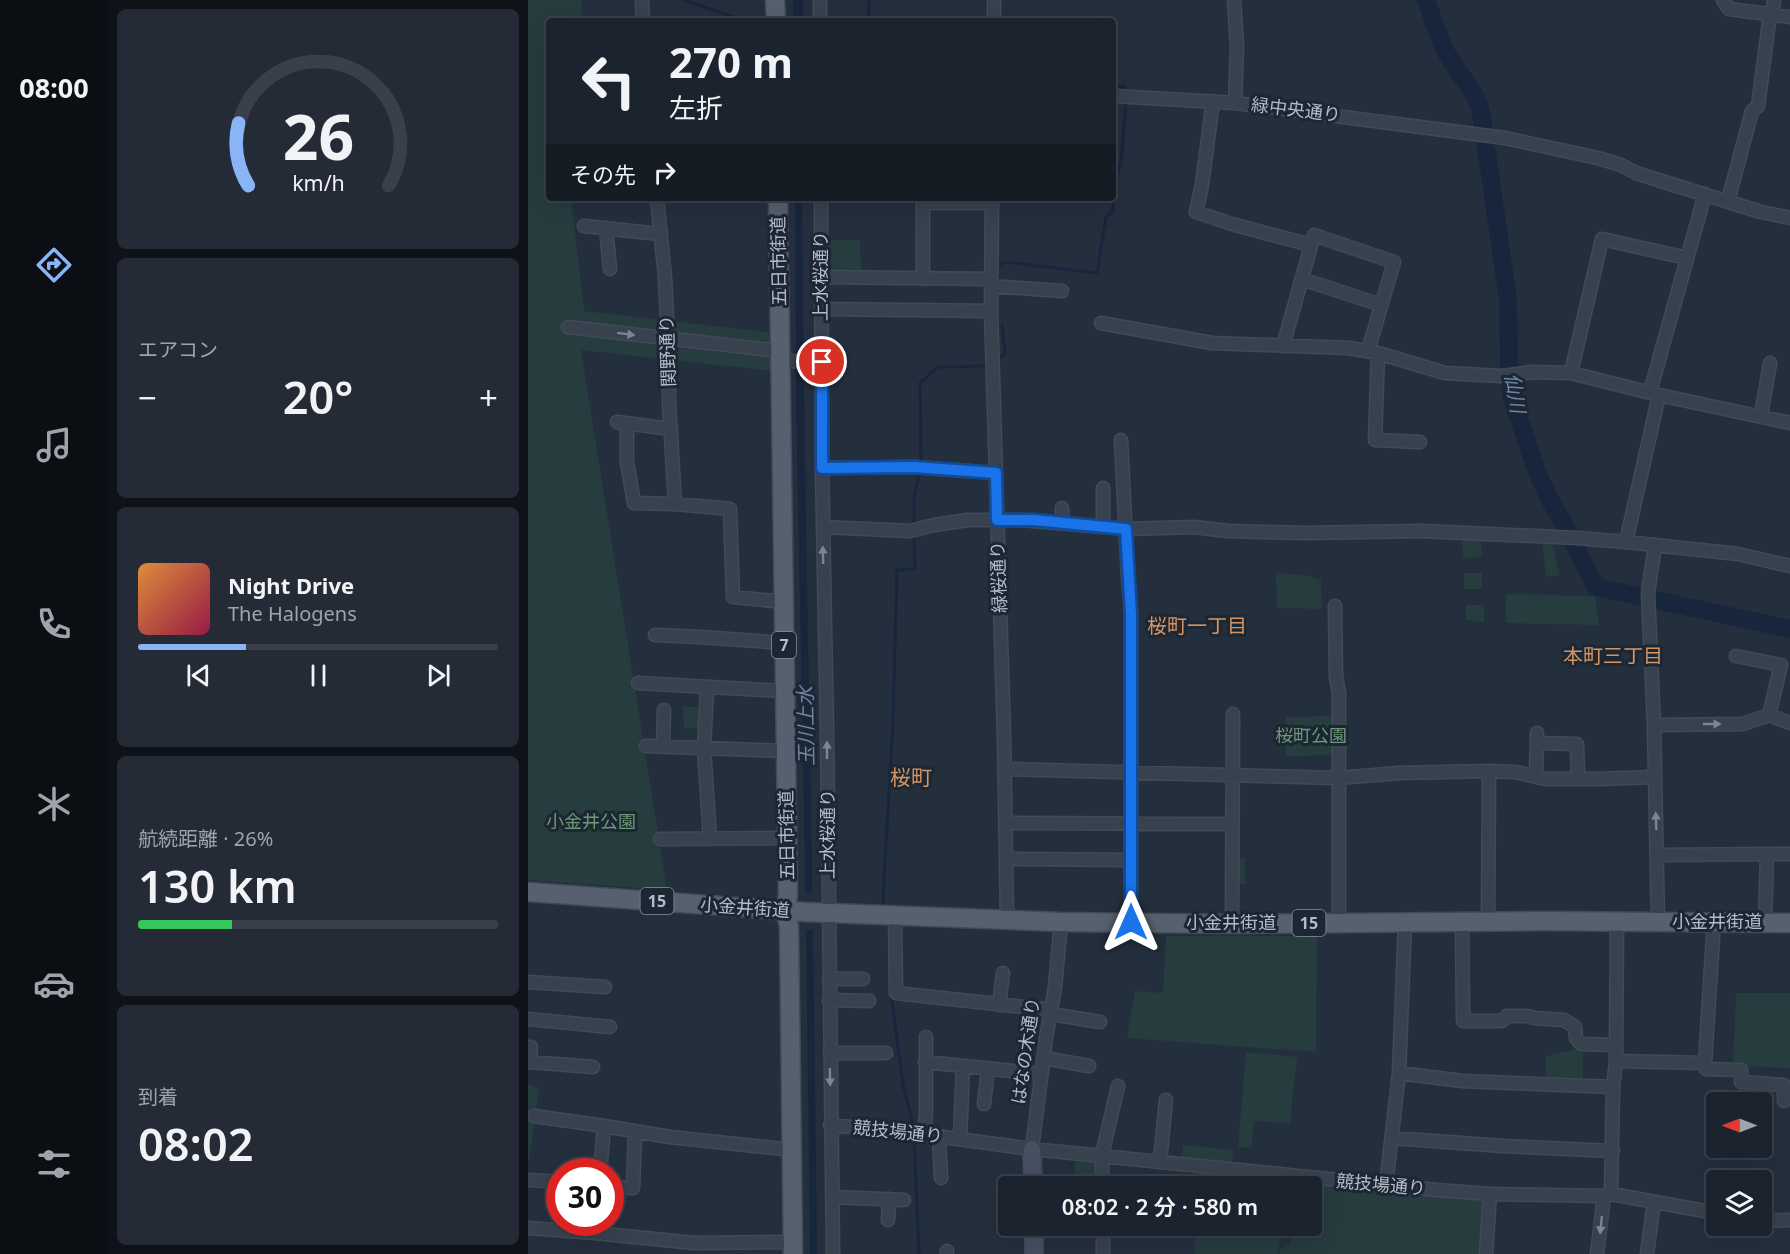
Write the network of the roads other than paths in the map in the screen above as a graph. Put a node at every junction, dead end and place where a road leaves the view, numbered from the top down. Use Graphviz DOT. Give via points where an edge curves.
graph roads {
  1 [pos="642,0"];
  2 [pos="775,0"];
  3 [pos="820,0"];
  4 [pos="994,0"];
  5 [pos="1234,0"];
  6 [pos="1723,0"];
  7 [pos="1774,0"];
  8 [pos="1772,16"];
  9 [pos="1790,17"];
  10 [pos="643,18"];
  11 [pos="776,18"];
  12 [pos="820,18"];
  13 [pos="994,18"];
  14 [pos="1116,96"];
  15 [pos="1213,101"];
  16 [pos="1235,103"];
  17 [pos="1705,194"];
  18 [pos="657,201"];
  19 [pos="778,201"];
  20 [pos="821,201"];
  21 [pos="969,201"];
  22 [pos="992,201"];
  23 [pos="1728,201"];
  24 [pos="1790,218"];
  25 [pos="584,226"];
  26 [pos="606,228"];
  27 [pos="660,234"];
  28 [pos="1311,245"];
  29 [pos="1688,258"];
  30 [pos="610,269"];
  31 [pos="821,277"];
  32 [pos="923,279"];
  33 [pos="1302,279"];
  34 [pos="992,283"];
  35 [pos="1062,291"];
  36 [pos="1381,305"];
  37 [pos="821,309"];
  38 [pos="992,311"];
  39 [pos="1101,323"];
  40 [pos="568,327"];
  41 [pos="668,339"];
  42 [pos="1283,346"];
  43 [pos="1373,352"];
  44 [pos="783,356"];
  45 [pos="816,362"];
  46 [pos="1770,363"];
  47 [pos="1571,373"];
  48 [pos="1654,394"];
  49 [pos="1761,416"];
  50 [pos="1790,423"];
  51 [pos="670,429"];
  52 [pos="1121,440"];
  53 [pos="1420,442"];
  54 [pos="822,468"];
  55 [pos="996,473"];
  56 [pos="1102,488"];
  57 [pos="675,504"];
  58 [pos="1062,508"];
  59 [pos="997,520"];
  60 [pos="1062,523"];
  61 [pos="823,527"];
  62 [pos="1104,527"];
  63 [pos="1126,529"];
  64 [pos="1626,542"];
  65 [pos="1655,545"];
  66 [pos="1790,566"];
  67 [pos="784,602"];
  68 [pos="1335,606"];
  69 [pos="655,635"];
  70 [pos="784,643"];
  71 [pos="1736,656"];
  72 [pos="638,683"];
  73 [pos="707,688"];
  74 [pos="784,691"];
  75 [pos="664,710"];
  76 [pos="1769,715"];
  77 [pos="1235,720"];
  78 [pos="1790,723"];
  79 [pos="1654,725"];
  80 [pos="646,746"];
  81 [pos="663,746"];
  82 [pos="705,749"];
  83 [pos="785,751"];
  84 [pos="1005,769"];
  85 [pos="1489,771"];
  86 [pos="1130,772"];
  87 [pos="1232,776"];
  88 [pos="1536,777"];
  89 [pos="1654,777"];
  90 [pos="1339,778"];
  91 [pos="1578,779"];
  92 [pos="1006,823"];
  93 [pos="1130,824"];
  94 [pos="1232,824"];
  95 [pos="786,837"];
  96 [pos="710,838"];
  97 [pos="660,839"];
  98 [pos="1767,854"];
  99 [pos="1790,854"];
  100 [pos="1657,855"];
  101 [pos="1006,860"];
  102 [pos="1130,860"];
  103 [pos="528,892"];
  104 [pos="786,911"];
  105 [pos="829,913"];
  106 [pos="895,916"];
  107 [pos="1007,920"];
  108 [pos="1714,921"];
  109 [pos="1766,921"];
  110 [pos="1061,922"];
  111 [pos="1131,922"];
  112 [pos="1462,922"];
  113 [pos="1488,922"];
  114 [pos="1617,922"];
  115 [pos="1658,922"];
  116 [pos="1339,923"];
  117 [pos="1405,923"];
  118 [pos="1790,923"];
  119 [pos="1232,924"];
  120 [pos="1003,973"];
  121 [pos="829,979"];
  122 [pos="863,979"];
  123 [pos="528,982"];
  124 [pos="605,987"];
  125 [pos="829,1000"];
  126 [pos="869,1000"];
  127 [pos="999,1005"];
  128 [pos="1051,1012"];
  129 [pos="528,1019"];
  130 [pos="1100,1022"];
  131 [pos="610,1027"];
  132 [pos="926,1037"];
  133 [pos="1616,1046"];
  134 [pos="528,1047"];
  135 [pos="830,1053"];
  136 [pos="886,1053"];
  137 [pos="1044,1058"];
  138 [pos="1616,1061"];
  139 [pos="925,1062"];
  140 [pos="1705,1063"];
  141 [pos="963,1066"];
  142 [pos="1089,1066"];
  143 [pos="593,1067"];
  144 [pos="988,1069"];
  145 [pos="1399,1073"];
  146 [pos="1041,1074"];
  147 [pos="1118,1086"];
  148 [pos="1613,1087"];
  149 [pos="1166,1100"];
  150 [pos="1784,1101"];
  151 [pos="984,1104"];
  152 [pos="534,1116"];
  153 [pos="830,1125"];
  154 [pos="604,1126"];
  155 [pos="636,1132"];
  156 [pos="918,1134"];
  157 [pos="939,1137"];
  158 [pos="1392,1138"];
  159 [pos="960,1139"];
  160 [pos="1032,1149"];
  161 [pos="792,1150"];
  162 [pos="1613,1151"];
  163 [pos="1102,1155"];
  164 [pos="601,1158"];
  165 [pos="1160,1161"];
  166 [pos="1033,1176"];
  167 [pos="1102,1176"];
  168 [pos="941,1178"];
  169 [pos="531,1180"];
  170 [pos="546,1181"];
  171 [pos="1386,1185"];
  172 [pos="624,1188"];
  173 [pos="1490,1194"];
  174 [pos="1607,1195"];
  175 [pos="832,1197"];
  176 [pos="889,1199"];
  177 [pos="904,1200"];
  178 [pos="1654,1202"];
  179 [pos="1706,1211"];
  180 [pos="888,1220"];
  181 [pos="1790,1220"];
  182 [pos="1772,1221"];
  183 [pos="528,1228"];
  184 [pos="546,1228"];
  185 [pos="624,1232"];
  186 [pos="1034,1236"];
  187 [pos="1102,1236"];
  188 [pos="793,1248"];
  189 [pos="833,1254"];
  190 [pos="1034,1254"];
  191 [pos="1103,1254"];
  192 [pos="1486,1254"];
  193 [pos="1597,1254"];
  194 [pos="1647,1254"];
  1 -- 10 [label="street"];
  2 -- 11 [label="main road"];
  3 -- 12 [label="street"];
  4 -- 13 [label="street"];
  5 -- 16 [label="street"];
  6 -- 8 [label="street" via="1729,9"];
  7 -- 8 [label="street"];
  8 -- 9 [label="street"];
  8 -- 23 [label="street" via="1758,106 1752,111"];
  14 -- 15 [label="street, 緑中央通り"];
  15 -- 16 [label="street, 緑中央通り"];
  15 -- 28 [label="street" via="1196,212"];
  16 -- 17 [label="street, 緑中央通り" via="1492,136 1598,158"];
  17 -- 23 [label="street"];
  17 -- 29 [label="street"];
  18 -- 27 [label="street, 関野通り"];
  19 -- 44 [label="main road, 五日市街道 / 7"];
  20 -- 31 [label="street, 上水桜通り"];
  21 -- 32 [label="street" via="923,203"];
  22 -- 34 [label="street, 緑桜通り"];
  23 -- 24 [label="street"];
  25 -- 26 [label="street"];
  26 -- 27 [label="street"];
  26 -- 30 [label="street"];
  27 -- 41 [label="street, 関野通り"];
  28 -- 33 [label="street"];
  28 -- 36 [label="street" via="1314,235 1394,262"];
  29 -- 47 [label="street" via="1602,238"];
  29 -- 48 [label="street"];
  31 -- 32 [label="street"];
  31 -- 37 [label="street, 上水桜通り"];
  32 -- 34 [label="street"];
  33 -- 36 [label="street"];
  33 -- 42 [label="street"];
  34 -- 35 [label="street"];
  34 -- 38 [label="street, 緑桜通り"];
  36 -- 43 [label="street"];
  37 -- 38 [label="street"];
  37 -- 54 [label="street, 上水桜通り"];
  38 -- 55 [label="street, 緑桜通り"];
  39 -- 42 [label="street" via="1212,344"];
  40 -- 41 [label="street, one-way"];
  41 -- 44 [label="street"];
  41 -- 51 [label="street, 関野通り"];
  42 -- 43 [label="street"];
  43 -- 47 [label="street" via="1445,373"];
  43 -- 53 [label="street" via="1375,440"];
  44 -- 45 [label="street"];
  44 -- 67 [label="main road, 五日市街道 / 7"];
  46 -- 49 [label="street"];
  47 -- 48 [label="street"];
  48 -- 49 [label="street"];
  48 -- 64 [label="street"];
  49 -- 50 [label="street"];
  51 -- 57 [label="street, 関野通り"];
  51 -- 57 [label="street" via="622,423 634,504"];
  52 -- 63 [label="street"];
  54 -- 55 [label="street"];
  54 -- 61 [label="street, 上水桜通り"];
  55 -- 59 [label="street, 緑桜通り"];
  56 -- 62 [label="street"];
  57 -- 67 [label="street" via="730,509 733,597"];
  58 -- 60 [label="street"];
  59 -- 60 [label="street"];
  59 -- 61 [label="street" via="968,520 913,530"];
  59 -- 84 [label="street, 緑桜通り"];
  60 -- 62 [label="street"];
  105 -- 61 [label="street, 上水桜通り, one-way"];
  62 -- 63 [label="street"];
  63 -- 64 [label="street" via="1422,531"];
  63 -- 86 [label="street" via="1131,614"];
  64 -- 65 [label="street"];
  65 -- 66 [label="street" via="1738,554"];
  65 -- 79 [label="street" via="1649,599"];
  67 -- 70 [label="main road, 五日市街道 / 7"];
  68 -- 90 [label="street"];
  69 -- 70 [label="street"];
  70 -- 74 [label="main road, 五日市街道 / 7"];
  71 -- 76 [label="street" via="1781,665"];
  72 -- 73 [label="street"];
  73 -- 74 [label="street"];
  73 -- 82 [label="street"];
  74 -- 83 [label="main road, 五日市街道 / 7"];
  75 -- 81 [label="street"];
  76 -- 78 [label="street"];
  79 -- 76 [label="street, one-way" via="1743,724"];
  77 -- 87 [label="street"];
  79 -- 89 [label="street"];
  80 -- 81 [label="street"];
  81 -- 82 [label="street"];
  82 -- 83 [label="street"];
  82 -- 96 [label="street"];
  83 -- 95 [label="main road, 五日市街道 / 7"];
  84 -- 86 [label="street"];
  84 -- 92 [label="street, 緑桜通り"];
  85 -- 88 [label="street"];
  85 -- 90 [label="street"];
  85 -- 113 [label="street"];
  86 -- 87 [label="street"];
  86 -- 93 [label="street"];
  87 -- 90 [label="street"];
  87 -- 94 [label="street"];
  88 -- 91 [label="street"];
  88 -- 91 [label="street" via="1537,738 1577,744"];
  89 -- 91 [label="street"];
  100 -- 89 [label="street, one-way"];
  90 -- 116 [label="street"];
  92 -- 93 [label="street"];
  92 -- 101 [label="street, 緑桜通り"];
  93 -- 94 [label="street"];
  93 -- 102 [label="street"];
  94 -- 119 [label="street"];
  95 -- 96 [label="street"];
  95 -- 104 [label="main road, 五日市街道 / 7"];
  96 -- 97 [label="street"];
  98 -- 99 [label="street"];
  98 -- 100 [label="street"];
  98 -- 109 [label="street"];
  100 -- 115 [label="street"];
  101 -- 102 [label="street"];
  101 -- 107 [label="street, 緑桜通り"];
  102 -- 111 [label="street"];
  103 -- 104 [label="main road, 小金井街道 / 15"];
  104 -- 105 [label="main road, 小金井街道 / 15"];
  104 -- 161 [label="main road, 五日市街道 / 7"];
  105 -- 106 [label="main road, 小金井街道 / 15"];
  105 -- 121 [label="street, 上水桜通り"];
  106 -- 107 [label="main road, 小金井街道 / 15"];
  106 -- 127 [label="street" via="896,993"];
  107 -- 110 [label="main road, 小金井街道 / 15"];
  108 -- 109 [label="main road, 小金井街道 / 15"];
  108 -- 115 [label="main road, 小金井街道 / 15"];
  108 -- 140 [label="street"];
  109 -- 118 [label="main road, 小金井街道 / 15"];
  110 -- 111 [label="main road, 小金井街道 / 15"];
  110 -- 128 [label="street, はなの木通り"];
  111 -- 119 [label="main road, 小金井街道 / 15"];
  112 -- 113 [label="main road, 小金井街道 / 15"];
  112 -- 117 [label="main road, 小金井街道 / 15"];
  112 -- 133 [label="street" via="1463,1021 1503,1021 1507,1016 1564,1020 1575,1027 1581,1044"];
  113 -- 114 [label="main road, 小金井街道 / 15"];
  114 -- 115 [label="main road, 小金井街道 / 15"];
  114 -- 133 [label="street"];
  116 -- 117 [label="main road, 小金井街道 / 15"];
  116 -- 119 [label="main road, 小金井街道 / 15"];
  117 -- 145 [label="street"];
  120 -- 127 [label="street"];
  121 -- 122 [label="street"];
  121 -- 125 [label="street, 上水桜通り"];
  123 -- 124 [label="street"];
  125 -- 126 [label="street"];
  125 -- 135 [label="street, 上水桜通り"];
  127 -- 128 [label="street"];
  128 -- 130 [label="street"];
  128 -- 137 [label="street, はなの木通り"];
  129 -- 131 [label="street"];
  132 -- 139 [label="street"];
  133 -- 138 [label="street"];
  134 -- 143 [label="street" via="530,1062"];
  135 -- 136 [label="street"];
  135 -- 153 [label="street, 上水桜通り, one-way"];
  137 -- 142 [label="street"];
  137 -- 146 [label="street, はなの木通り"];
  138 -- 140 [label="street"];
  138 -- 148 [label="street"];
  139 -- 141 [label="street"];
  139 -- 156 [label="street" via="926,1112"];
  140 -- 150 [label="street" via="1706,1069 1741,1070 1741,1082 1784,1085"];
  141 -- 144 [label="street"];
  141 -- 159 [label="street"];
  144 -- 146 [label="street"];
  144 -- 151 [label="street"];
  145 -- 148 [label="street" via="1462,1081"];
  145 -- 158 [label="street"];
  146 -- 160 [label="street, はなの木通り"];
  147 -- 163 [label="street"];
  148 -- 162 [label="street"];
  149 -- 165 [label="street"];
  152 -- 154 [label="street"];
  153 -- 156 [label="street, 競技場通り"];
  153 -- 175 [label="street, 上水桜通り"];
  154 -- 155 [label="street"];
  154 -- 164 [label="street"];
  155 -- 161 [label="street"];
  155 -- 172 [label="street" via="633,1188"];
  156 -- 157 [label="street, 競技場通り"];
  157 -- 159 [label="street, 競技場通り"];
  157 -- 168 [label="street"];
  158 -- 162 [label="street"];
  158 -- 171 [label="street"];
  159 -- 160 [label="street, 競技場通り"];
  160 -- 163 [label="street, 競技場通り"];
  160 -- 166 [label="street, はなの木通り"];
  161 -- 188 [label="main road, 五日市街道 / 7"];
  162 -- 174 [label="street"];
  163 -- 165 [label="street, 競技場通り"];
  163 -- 167 [label="street"];
  165 -- 171 [label="street, 競技場通り"];
  169 -- 170 [label="street"];
  171 -- 173 [label="street, 競技場通り"];
  173 -- 174 [label="street, 競技場通り"];
  173 -- 192 [label="street"];
  174 -- 178 [label="street, 競技場通り"];
  174 -- 193 [label="street, one-way"];
  175 -- 176 [label="street"];
  175 -- 189 [label="street, 上水桜通り"];
  176 -- 177 [label="street"];
  176 -- 180 [label="street"];
  178 -- 179 [label="street, 競技場通り"];
  178 -- 194 [label="street"];
  181 -- 182 [label="street"];
  183 -- 184 [label="street"];
  185 -- 188 [label="street" via="694,1243"];
  186 -- 190 [label="street"];
  187 -- 191 [label="street"];
}
